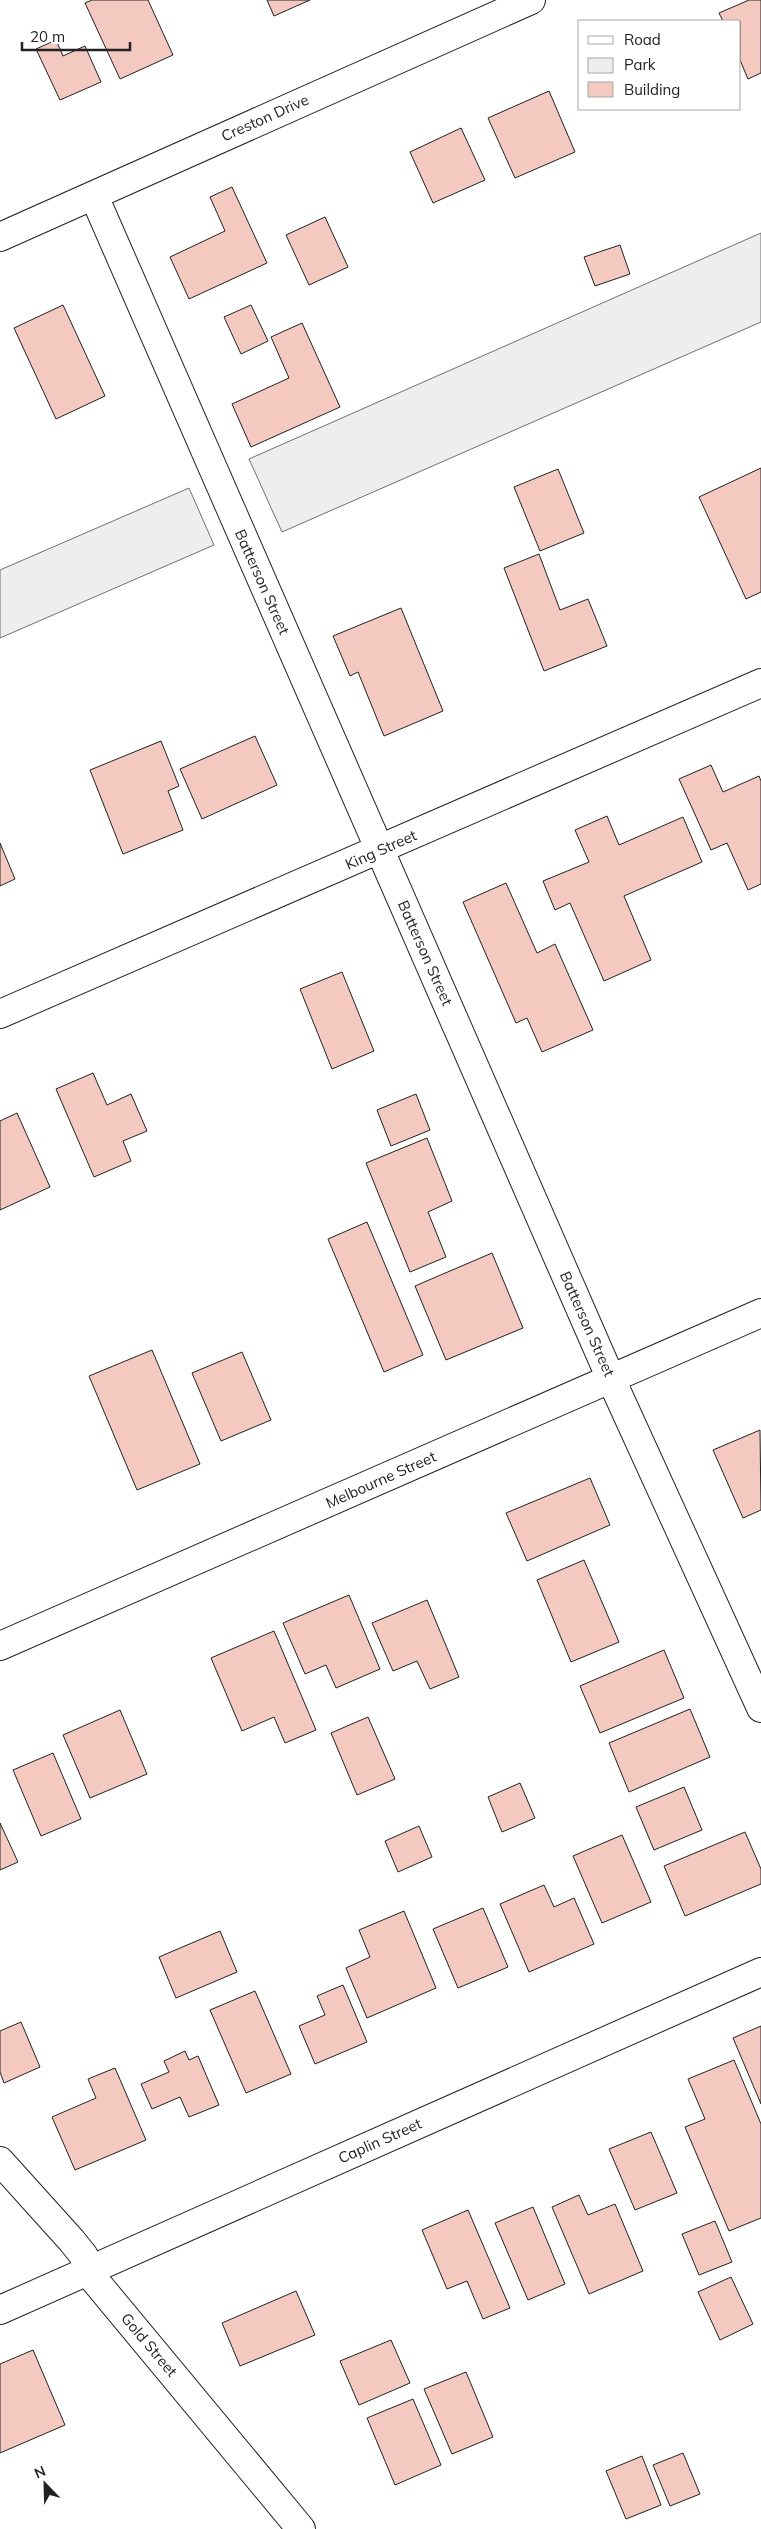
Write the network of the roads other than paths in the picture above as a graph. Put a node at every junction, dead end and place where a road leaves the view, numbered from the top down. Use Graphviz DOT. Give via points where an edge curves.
graph roads {
  1 [pos="531,0"];
  2 [pos="94,196"];
  3 [pos="0,237"];
  4 [pos="761,683"];
  5 [pos="380,850"];
  6 [pos="0,1014"];
  7 [pos="761,1313"];
  8 [pos="611,1379"];
  9 [pos="0,1646"];
  10 [pos="761,1708"];
  11 [pos="761,1972"];
  12 [pos="0,2161"];
  13 [pos="87,2271"];
  14 [pos="0,2310"];
  15 [pos="301,2529"];
  1 -- 2 [label="street, Creston Drive"];
  2 -- 3 [label="street, Creston Drive"];
  2 -- 5 [label="street, Batterson Street"];
  4 -- 5 [label="street, King Street"];
  5 -- 6 [label="street, King Street"];
  5 -- 8 [label="street, Batterson Street"];
  7 -- 8 [label="street, Melbourne Street"];
  8 -- 9 [label="street, Melbourne Street"];
  8 -- 10 [label="street, Batterson Street"];
  11 -- 13 [label="street, Caplin Street"];
  12 -- 13 [label="street, Gold Street" via="84,2256"];
  13 -- 14 [label="street, Caplin Street"];
  13 -- 15 [label="street, Gold Street"];
}
